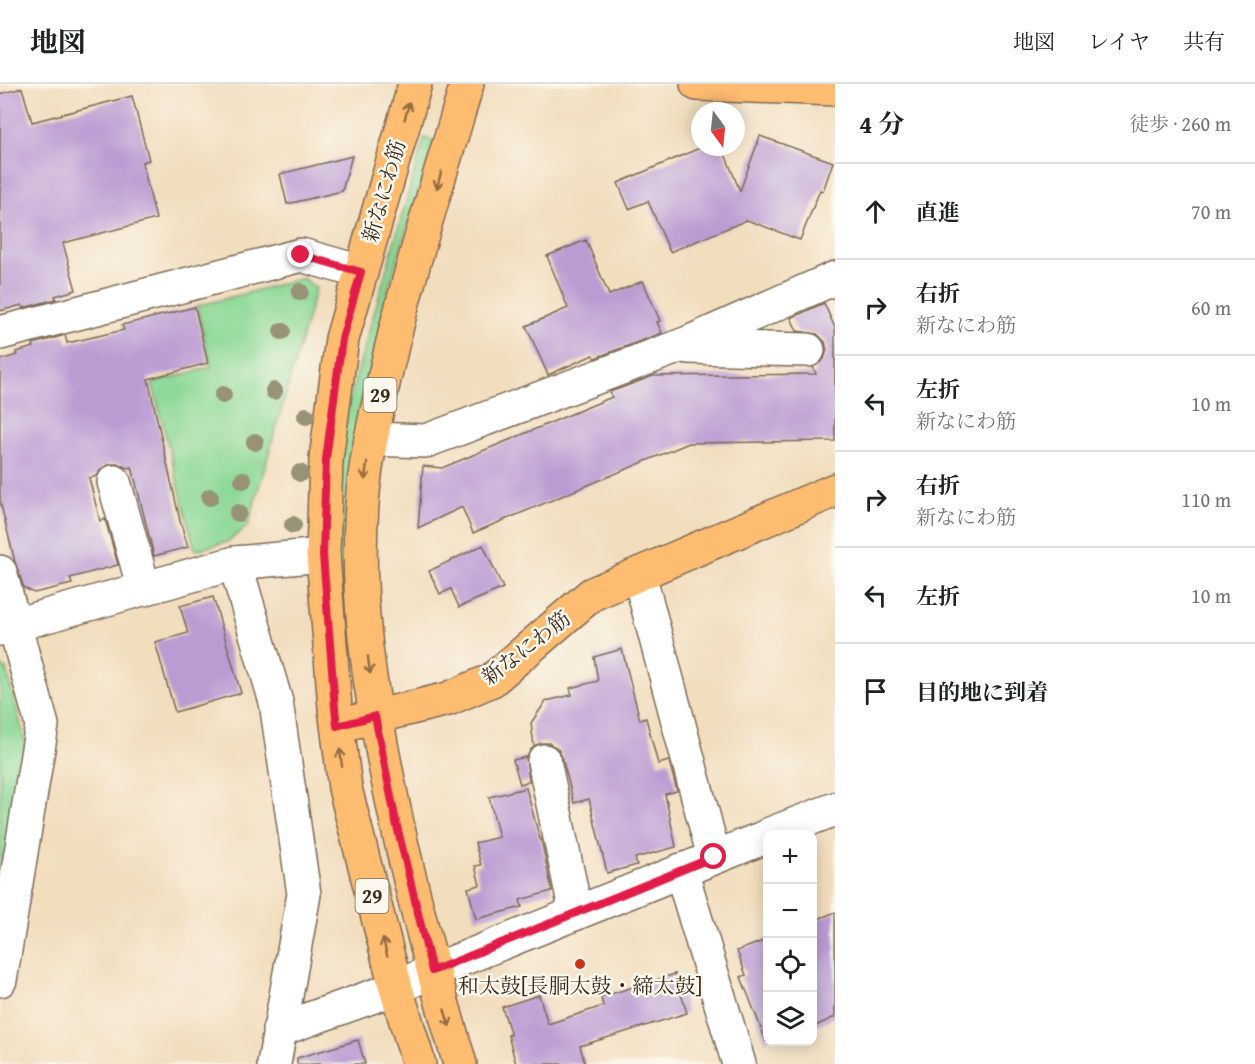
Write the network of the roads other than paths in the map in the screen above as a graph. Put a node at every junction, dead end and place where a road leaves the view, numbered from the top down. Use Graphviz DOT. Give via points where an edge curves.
graph roads {
  1 [pos="415,84"];
  2 [pos="467,84"];
  3 [pos="697,84"];
  4 [pos="835,89"];
  5 [pos="361,272"];
  6 [pos="835,278"];
  7 [pos="0,333"];
  8 [pos="677,347"];
  9 [pos="808,350"];
  10 [pos="371,439"];
  11 [pos="114,482"];
  12 [pos="835,490"];
  13 [pos="323,555"];
  14 [pos="235,563"];
  15 [pos="0,572"];
  16 [pos="639,574"];
  17 [pos="144,589"];
  18 [pos="7,627"];
  19 [pos="375,716"];
  20 [pos="337,726"];
  21 [pos="544,762"];
  22 [pos="835,809"];
  23 [pos="782,830"];
  24 [pos="763,837"];
  25 [pos="714,857"];
  26 [pos="681,870"];
  27 [pos="576,913"];
  28 [pos="432,971"];
  29 [pos="0,980"];
  30 [pos="396,988"];
  31 [pos="279,1030"];
  32 [pos="274,1064"];
  33 [pos="419,1064"];
  34 [pos="460,1064"];
  35 [pos="739,1064"];
  5 -- 1 [label="main road, 新なにわ筋 / 29, one-way"];
  2 -- 10 [label="main road, 29, one-way" via="397,321"];
  3 -- 4 [label="main road"];
  5 -- 7 [label="street" via="301,255"];
  5 -- 13 [label="main road, 新なにわ筋 / 29" via="342,339 326,459"];
  6 -- 8 [label="street"];
  8 -- 9 [label="street"];
  8 -- 10 [label="street" via="426,441"];
  10 -- 19 [label="main road, 29, one-way" via="362,505 360,588"];
  11 -- 17 [label="street"];
  12 -- 16 [label="main road, 新なにわ筋"];
  13 -- 14 [label="street"];
  13 -- 20 [label="main road, 新なにわ筋 / 29"];
  14 -- 17 [label="street"];
  14 -- 31 [label="street" via="276,702 304,894"];
  15 -- 18 [label="street"];
  16 -- 19 [label="main road, 新なにわ筋" via="592,594 492,680 448,699"];
  16 -- 25 [label="street"];
  17 -- 18 [label="street"];
  18 -- 29 [label="street" via="42,725"];
  19 -- 20 [label="main road, 新なにわ筋"];
  19 -- 28 [label="main road, 29"];
  30 -- 20 [label="main road, 新なにわ筋 / 29, one-way" via="345,788"];
  21 -- 27 [label="street"];
  22 -- 23 [label="street"];
  24 -- 25 [label="street"];
  25 -- 26 [label="street"];
  26 -- 27 [label="street"];
  26 -- 35 [label="street"];
  27 -- 28 [label="street"];
  28 -- 30 [label="street"];
  28 -- 34 [label="main road, 29, one-way"];
  30 -- 31 [label="street"];
  30 -- 33 [label="main road, 新なにわ筋 / 29"];
  31 -- 32 [label="street"];
}
